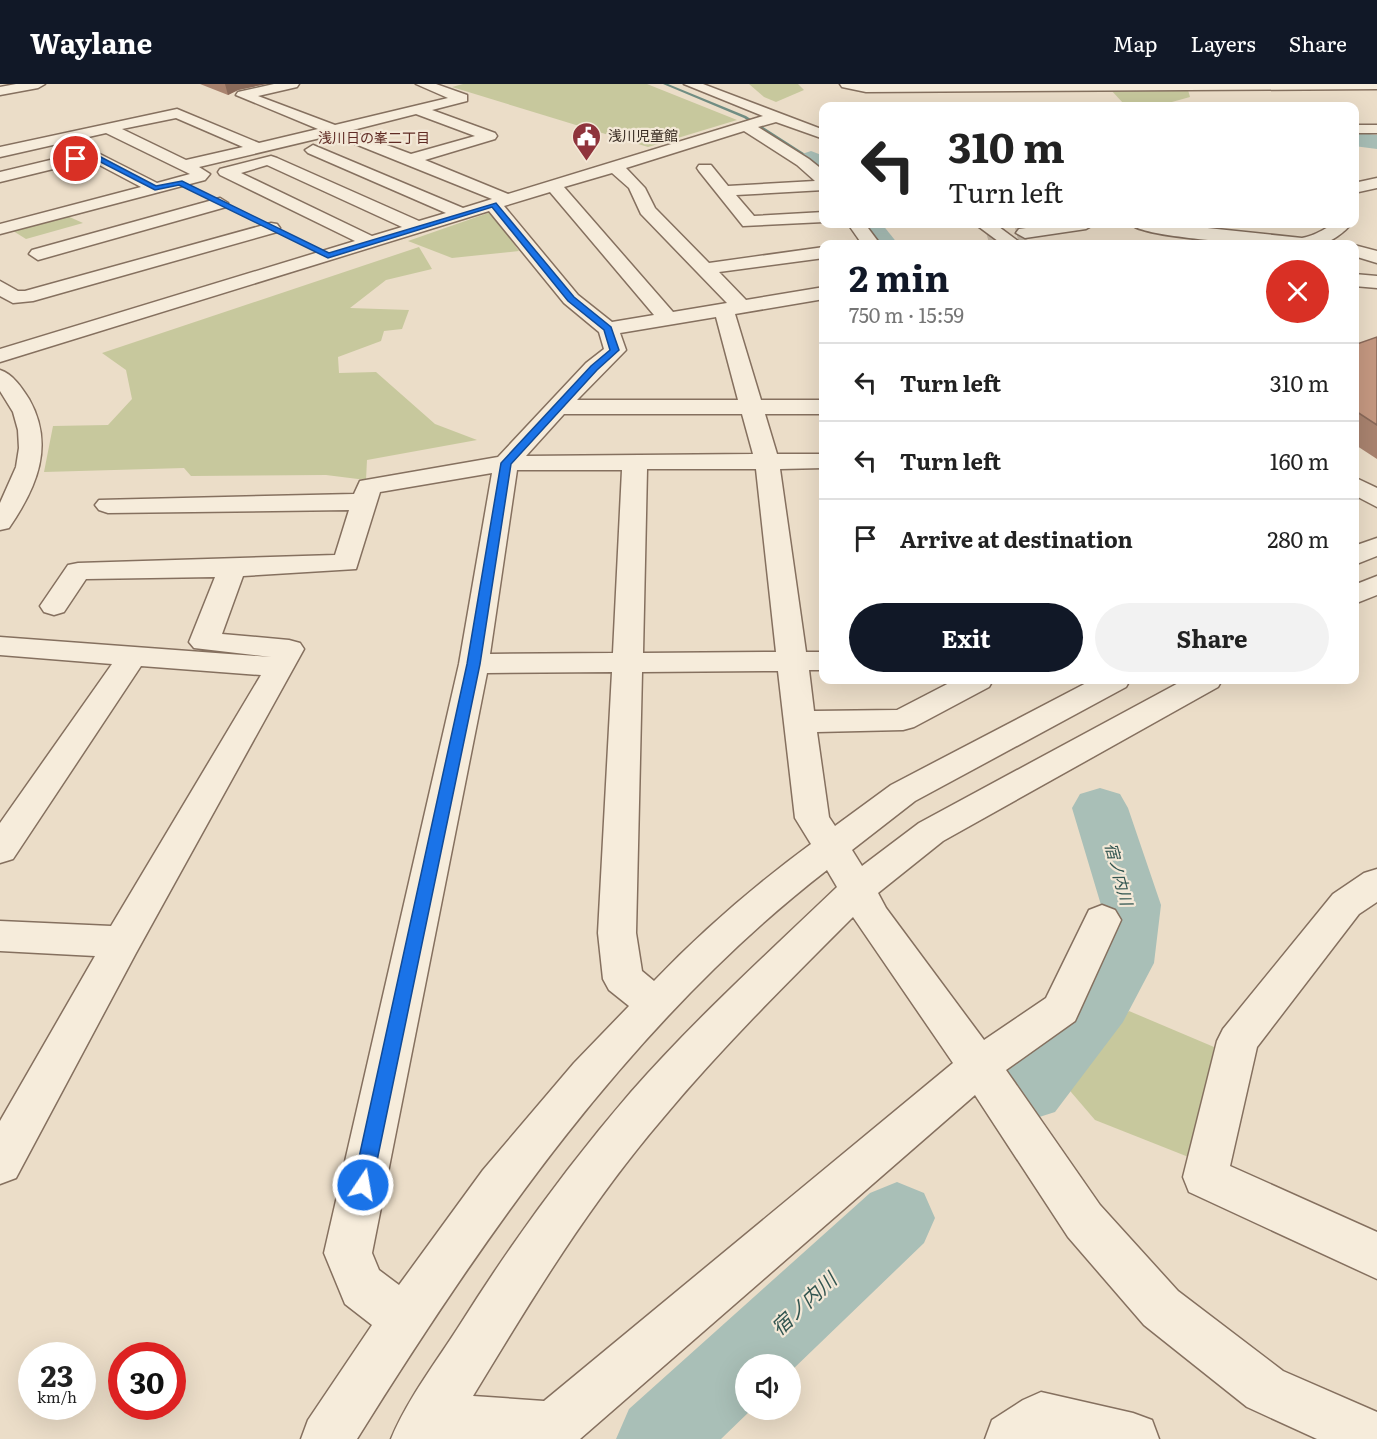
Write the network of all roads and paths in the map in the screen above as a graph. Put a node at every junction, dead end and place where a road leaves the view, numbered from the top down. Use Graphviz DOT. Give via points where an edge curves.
graph roads {
  1 [pos="38,84"];
  2 [pos="291,84"];
  3 [pos="423,84"];
  4 [pos="691,84"];
  5 [pos="847,84"];
  6 [pos="1360,84"];
  7 [pos="1097,85"];
  8 [pos="1377,85"];
  9 [pos="1192,86"];
  10 [pos="0,91"];
  11 [pos="1377,95"];
  12 [pos="1199,100"];
  13 [pos="930,102"];
  14 [pos="1054,102"];
  15 [pos="417,110"];
  16 [pos="779,116"];
  17 [pos="449,122"];
  18 [pos="750,123"];
  19 [pos="802,126"];
  20 [pos="819,126"];
  21 [pos="108,128"];
  22 [pos="426,128"];
  23 [pos="1359,129"];
  24 [pos="1377,129"];
  25 [pos="334,130"];
  26 [pos="819,133"];
  27 [pos="392,137"];
  28 [pos="363,141"];
  29 [pos="142,144"];
  30 [pos="258,148"];
  31 [pos="313,150"];
  32 [pos="0,152"];
  33 [pos="92,155"];
  34 [pos="410,159"];
  35 [pos="271,161"];
  36 [pos="186,165"];
  37 [pos="614,166"];
  38 [pos="43,167"];
  39 [pos="705,168"];
  40 [pos="819,176"];
  41 [pos="64,178"];
  42 [pos="179,182"];
  43 [pos="1377,183"];
  44 [pos="3,184"];
  45 [pos="553,185"];
  46 [pos="819,185"];
  47 [pos="1359,187"];
  48 [pos="155,188"];
  49 [pos="84,190"];
  50 [pos="726,192"];
  51 [pos="105,202"];
  52 [pos="501,202"];
  53 [pos="220,203"];
  54 [pos="35,205"];
  55 [pos="462,214"];
  56 [pos="52,215"];
  57 [pos="819,217"];
  58 [pos="417,227"];
  59 [pos="271,228"];
  60 [pos="993,228"];
  61 [pos="1068,228"];
  62 [pos="1164,228"];
  63 [pos="1277,228"];
  64 [pos="1338,228"];
  65 [pos="0,230"];
  66 [pos="1194,233"];
  67 [pos="1019,239"];
  68 [pos="1183,240"];
  69 [pos="1270,240"];
  70 [pos="1319,240"];
  71 [pos="1328,240"];
  72 [pos="371,242"];
  73 [pos="1359,252"];
  74 [pos="819,253"];
  75 [pos="38,254"];
  76 [pos="328,255"];
  77 [pos="1377,257"];
  78 [pos="703,269"];
  79 [pos="1359,280"];
  80 [pos="81,281"];
  81 [pos="1377,282"];
  82 [pos="0,287"];
  83 [pos="819,294"];
  84 [pos="733,308"];
  85 [pos="668,319"];
  86 [pos="608,328"];
  87 [pos="0,356"];
  88 [pos="0,377"];
  89 [pos="560,407"];
  90 [pos="751,407"];
  91 [pos="819,407"];
  92 [pos="767,461"];
  93 [pos="819,461"];
  94 [pos="635,462"];
  95 [pos="506,463"];
  96 [pos="1359,487"];
  97 [pos="1377,500"];
  98 [pos="362,502"];
  99 [pos="108,505"];
  100 [pos="0,522"];
  101 [pos="1377,546"];
  102 [pos="1359,555"];
  103 [pos="232,568"];
  104 [pos="1377,584"];
  105 [pos="1359,593"];
  106 [pos="54,606"];
  107 [pos="0,646"];
  108 [pos="133,656"];
  109 [pos="791,661"];
  110 [pos="819,661"];
  111 [pos="628,663"];
  112 [pos="474,664"];
  113 [pos="281,667"];
  114 [pos="959,684"];
  115 [pos="1107,684"];
  116 [pos="1200,684"];
  117 [pos="940,688"];
  118 [pos="799,722"];
  119 [pos="831,849"];
  120 [pos="0,850"];
  121 [pos="1377,883"];
  122 [pos="858,889"];
  123 [pos="1102,920"];
  124 [pos="0,936"];
  125 [pos="122,942"];
  126 [pos="655,1004"];
  127 [pos="979,1066"];
  128 [pos="0,1163"];
  129 [pos="1377,1256"];
  130 [pos="404,1319"];
  131 [pos="424,1427"];
  132 [pos="1033,1432"];
  133 [pos="327,1439"];
  134 [pos="1133,1439"];
  135 [pos="1377,1439"];
  1 -- 10 [label="street"];
  2 -- 25 [label="street" via="243,95"];
  3 -- 15 [label="street" via="462,98"];
  4 -- 16 [label="street"];
  5 -- 7 [label="street" via="867,88"];
  6 -- 8 [label="street"];
  6 -- 9 [label="street"];
  6 -- 11 [label="street"];
  7 -- 9 [label="street"];
  9 -- 12 [label="street" via="1200,94"];
  13 -- 14 [label="street"];
  15 -- 17 [label="street"];
  15 -- 25 [label="street"];
  16 -- 18 [label="street"];
  16 -- 19 [label="street"];
  17 -- 22 [label="street"];
  17 -- 34 [label="street" via="490,136"];
  18 -- 37 [label="street"];
  18 -- 40 [label="street"];
  19 -- 20 [label="street"];
  19 -- 26 [label="street"];
  21 -- 29 [label="street"];
  21 -- 30 [label="street" via="177,113"];
  21 -- 32 [label="street"];
  23 -- 24 [label="street"];
  25 -- 28 [label="street"];
  25 -- 30 [label="street"];
  27 -- 28 [label="street"];
  28 -- 31 [label="street"];
  28 -- 34 [label="street"];
  29 -- 33 [label="street"];
  29 -- 36 [label="street"];
  30 -- 36 [label="street"];
  31 -- 35 [label="street"];
  31 -- 55 [label="street"];
  33 -- 38 [label="street"];
  33 -- 48 [label="street"];
  34 -- 52 [label="street"];
  35 -- 58 [label="street"];
  35 -- 72 [label="street" via="226,172"];
  36 -- 42 [label="street" via="202,174"];
  37 -- 45 [label="street"];
  37 -- 78 [label="street" via="644,199 647,210"];
  38 -- 41 [label="street"];
  38 -- 44 [label="street"];
  39 -- 50 [label="street"];
  42 -- 48 [label="street"];
  42 -- 53 [label="street"];
  43 -- 47 [label="street"];
  45 -- 52 [label="street"];
  45 -- 85 [label="street"];
  46 -- 50 [label="street"];
  48 -- 51 [label="street"];
  49 -- 51 [label="street"];
  50 -- 57 [label="street" via="749,222"];
  51 -- 56 [label="street"];
  52 -- 55 [label="street"];
  52 -- 86 [label="street" via="571,299"];
  53 -- 59 [label="street"];
  53 -- 75 [label="street"];
  54 -- 56 [label="street"];
  55 -- 58 [label="street"];
  56 -- 65 [label="street"];
  58 -- 72 [label="street"];
  59 -- 76 [label="street"];
  59 -- 80 [label="street"];
  60 -- 67 [label="street"];
  61 -- 67 [label="street"];
  62 -- 66 [label="street"];
  63 -- 70 [label="street"];
  64 -- 71 [label="street"];
  65 -- 75 [label="street"];
  66 -- 68 [label="street"];
  66 -- 69 [label="street"];
  72 -- 76 [label="street"];
  73 -- 77 [label="street"];
  74 -- 78 [label="street"];
  75 -- 80 [label="street"];
  76 -- 87 [label="street"];
  78 -- 84 [label="street"];
  79 -- 81 [label="street"];
  80 -- 82 [label="street" via="26,297 13,297"];
  83 -- 84 [label="street"];
  84 -- 85 [label="street"];
  84 -- 90 [label="street"];
  85 -- 86 [label="street"];
  86 -- 89 [label="street" via="615,350"];
  88 -- 100 [label="street" via="14,390 31,425 30,466 11,508"];
  89 -- 90 [label="street"];
  89 -- 95 [label="street"];
  90 -- 91 [label="street"];
  90 -- 92 [label="street"];
  92 -- 93 [label="street"];
  92 -- 94 [label="street"];
  92 -- 109 [label="street"];
  94 -- 95 [label="street"];
  94 -- 111 [label="street"];
  95 -- 98 [label="street" via="369,486"];
  95 -- 112 [label="street"];
  96 -- 97 [label="street"];
  98 -- 99 [label="street"];
  98 -- 103 [label="street" via="346,563"];
  101 -- 102 [label="street"];
  103 -- 106 [label="street" via="82,564"];
  103 -- 113 [label="street" via="204,642 289,649"];
  104 -- 105 [label="street"];
  107 -- 108 [label="street"];
  108 -- 113 [label="street"];
  108 -- 120 [label="street"];
  109 -- 110 [label="street"];
  109 -- 111 [label="street"];
  109 -- 118 [label="street"];
  111 -- 112 [label="street"];
  111 -- 126 [label="street" via="617,933 623,979"];
  112 -- 130 [label="street" via="348,1253 362,1287"];
  113 -- 125 [label="street"];
  114 -- 117 [label="street"];
  115 -- 119 [label="street" via="903,793"];
  116 -- 122 [label="street" via="931,832"];
  117 -- 118 [label="street" via="903,720"];
  118 -- 119 [label="street" via="812,818"];
  119 -- 122 [label="street"];
  119 -- 126 [label="street" via="714,942"];
  121 -- 129 [label="street" via="1346,904 1238,1041 1205,1177"];
  122 -- 127 [label="street" via="873,918"];
  122 -- 131 [label="street" via="713,1032 646,1106 509,1291"];
  123 -- 127 [label="street" via="1061,1010"];
  124 -- 125 [label="street"];
  125 -- 128 [label="street"];
  126 -- 130 [label="street" via="499,1185"];
  127 -- 131 [label="street" via="553,1428 482,1423"];
  127 -- 135 [label="street" via="1084,1221 1161,1308 1265,1389"];
  130 -- 133 [label="street"];
  132 -- 134 [label="street"];
}
